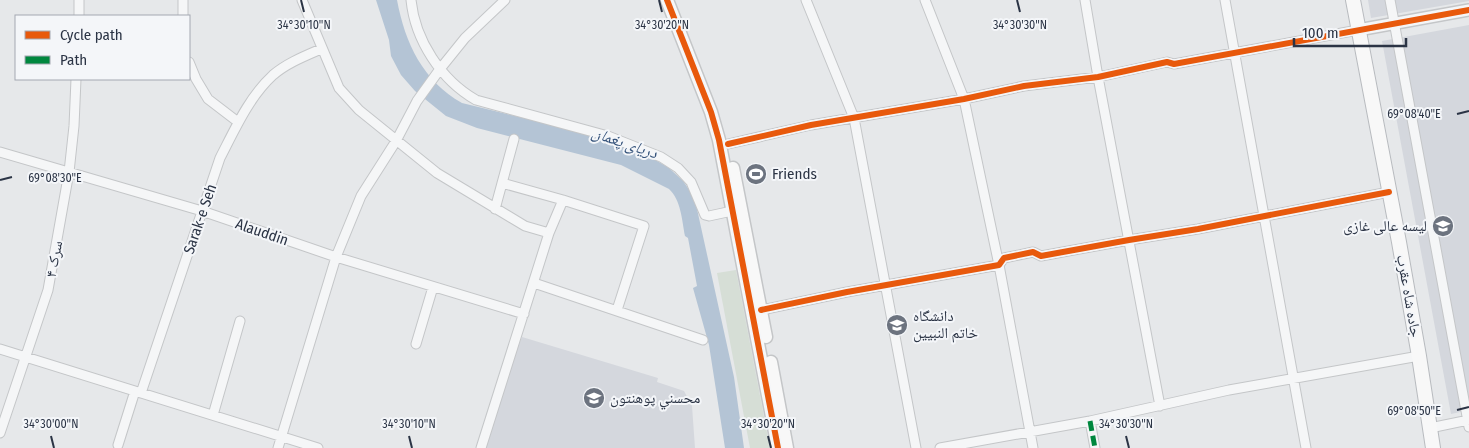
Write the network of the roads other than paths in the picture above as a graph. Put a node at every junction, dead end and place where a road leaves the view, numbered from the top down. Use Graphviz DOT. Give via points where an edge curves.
graph roads {
  1 [pos="79,0"];
  2 [pos="183,0"];
  3 [pos="302,0"];
  4 [pos="411,0"];
  5 [pos="505,0"];
  6 [pos="667,0"];
  7 [pos="676,0"];
  8 [pos="806,0"];
  9 [pos="925,0"];
  10 [pos="1085,0"];
  11 [pos="1225,0"];
  12 [pos="1352,0"];
  13 [pos="1390,0"];
  14 [pos="1469,10"];
  15 [pos="79,15"];
  16 [pos="182,15"];
  17 [pos="1394,23"];
  18 [pos="1358,30"];
  19 [pos="322,49"];
  20 [pos="1234,52"];
  21 [pos="190,64"];
  22 [pos="439,71"];
  23 [pos="1098,77"];
  24 [pos="76,80"];
  25 [pos="964,99"];
  26 [pos="854,118"];
  27 [pos="238,122"];
  28 [pos="514,139"];
  29 [pos="396,141"];
  30 [pos="728,144"];
  31 [pos="0,152"];
  32 [pos="69,172"];
  33 [pos="502,184"];
  34 [pos="1389,192"];
  35 [pos="563,200"];
  36 [pos="495,209"];
  37 [pos="732,211"];
  38 [pos="202,212"];
  39 [pos="1264,216"];
  40 [pos="549,234"];
  41 [pos="1129,240"];
  42 [pos="336,257"];
  43 [pos="999,265"];
  44 [pos="749,270"];
  45 [pos="534,283"];
  46 [pos="885,285"];
  47 [pos="433,287"];
  48 [pos="617,310"];
  49 [pos="761,310"];
  50 [pos="524,314"];
  51 [pos="240,321"];
  52 [pos="703,340"];
  53 [pos="416,344"];
  54 [pos="0,349"];
  55 [pos="1419,356"];
  56 [pos="26,357"];
  57 [pos="1292,378"];
  58 [pos="138,392"];
  59 [pos="1160,406"];
  60 [pos="213,416"];
  61 [pos="1090,421"];
  62 [pos="1469,422"];
  63 [pos="1430,428"];
  64 [pos="1030,430"];
  65 [pos="0,433"];
  66 [pos="281,436"];
  67 [pos="118,445"];
  68 [pos="278,448"];
  69 [pos="318,448"];
  70 [pos="481,448"];
  71 [pos="778,448"];
  72 [pos="787,448"];
  73 [pos="916,448"];
  74 [pos="940,448"];
  75 [pos="1033,448"];
  76 [pos="1095,448"];
  77 [pos="1306,448"];
  78 [pos="1433,448"];
  1 -- 15 [label="street"];
  2 -- 16 [label="street"];
  3 -- 19 [label="street"];
  4 -- 22 [label="street" via="413,16"];
  5 -- 22 [label="street" via="465,38"];
  6 -- 37 [label="main road" via="714,121"];
  7 -- 30 [label="main road"];
  8 -- 26 [label="street"];
  9 -- 25 [label="street"];
  10 -- 23 [label="street"];
  11 -- 20 [label="street"];
  12 -- 18 [label="highway, جاده شاه عقرب"];
  13 -- 17 [label="street"];
  14 -- 17 [label="street"];
  17 -- 18 [label="street"];
  17 -- 62 [label="street"];
  18 -- 20 [label="street"];
  18 -- 34 [label="highway, جاده شاه عقرب"];
  19 -- 27 [label="street, Sarak-e Seh" via="301,57 274,75"];
  19 -- 29 [label="street" via="339,88"];
  20 -- 23 [label="street"];
  20 -- 39 [label="street"];
  21 -- 27 [label="street" via="208,99"];
  22 -- 29 [label="street" via="417,101"];
  22 -- 37 [label="street" via="460,91 476,100 608,136 661,158 678,168 691,182 704,215"];
  23 -- 25 [label="street" via="1024,86"];
  23 -- 41 [label="street"];
  24 -- 32 [label="street, سرک ۴"];
  25 -- 26 [label="street"];
  25 -- 43 [label="street"];
  26 -- 30 [label="street" via="812,124"];
  26 -- 46 [label="street"];
  27 -- 38 [label="street, Sarak-e Seh" via="220,158"];
  28 -- 33 [label="street"];
  29 -- 36 [label="street" via="437,173"];
  29 -- 42 [label="street" via="361,196"];
  30 -- 44 [label="main road"];
  31 -- 32 [label="street, Alauddin"];
  32 -- 38 [label="street, Alauddin"];
  32 -- 56 [label="street, سرک ۴" via="48,290"];
  33 -- 35 [label="street"];
  33 -- 36 [label="street"];
  34 -- 39 [label="street"];
  34 -- 55 [label="highway, جاده شاه عقرب"];
  35 -- 40 [label="street"];
  35 -- 48 [label="street" via="644,226"];
  36 -- 40 [label="street" via="525,226"];
  37 -- 44 [label="main road"];
  38 -- 42 [label="street, Alauddin"];
  38 -- 58 [label="street, Sarak-e Seh"];
  39 -- 41 [label="street"];
  39 -- 57 [label="street"];
  40 -- 45 [label="street"];
  41 -- 43 [label="street" via="1042,256 1033,252 1004,258"];
  41 -- 59 [label="street"];
  42 -- 47 [label="street, Alauddin"];
  42 -- 66 [label="street"];
  43 -- 46 [label="street"];
  43 -- 64 [label="street"];
  44 -- 49 [label="main road"];
  44 -- 71 [label="main road"];
  45 -- 48 [label="street"];
  45 -- 50 [label="street"];
  46 -- 49 [label="street"];
  46 -- 73 [label="street"];
  47 -- 50 [label="street, Alauddin"];
  47 -- 53 [label="street"];
  48 -- 52 [label="street"];
  49 -- 72 [label="main road"];
  50 -- 70 [label="street"];
  51 -- 60 [label="street"];
  54 -- 56 [label="street"];
  55 -- 57 [label="street"];
  55 -- 63 [label="highway, جاده شاه عقرب"];
  56 -- 58 [label="street"];
  56 -- 65 [label="street, سرک ۴"];
  57 -- 59 [label="street"];
  57 -- 77 [label="street"];
  58 -- 60 [label="street"];
  58 -- 67 [label="street, Sarak-e Seh"];
  59 -- 61 [label="street"];
  60 -- 66 [label="street"];
  61 -- 64 [label="street"];
  61 -- 76 [label="street"];
  62 -- 63 [label="street"];
  63 -- 78 [label="highway, جاده شاه عقرب"];
  64 -- 74 [label="street"];
  64 -- 75 [label="street"];
  66 -- 68 [label="street"];
  66 -- 69 [label="street"];
}
